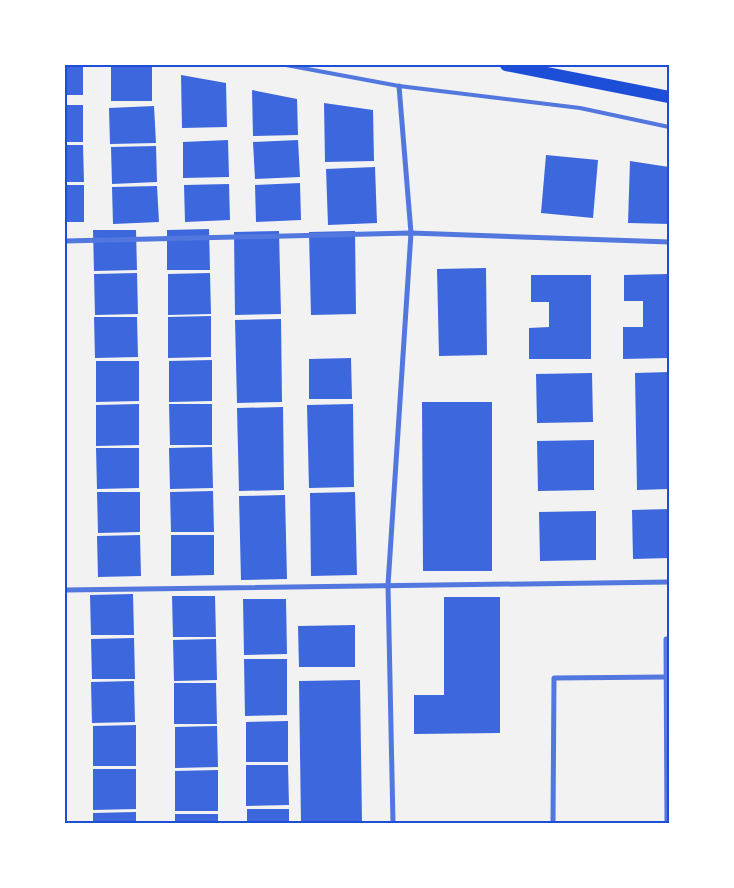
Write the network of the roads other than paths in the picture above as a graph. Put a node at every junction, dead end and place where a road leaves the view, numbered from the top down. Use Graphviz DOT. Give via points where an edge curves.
graph roads {
  1 [pos="286,65"];
  2 [pos="506,65"];
  3 [pos="400,86"];
  4 [pos="669,97"];
  5 [pos="669,127"];
  6 [pos="411,233"];
  7 [pos="65,241"];
  8 [pos="669,242"];
  9 [pos="669,582"];
  10 [pos="388,585"];
  11 [pos="65,590"];
  12 [pos="669,639"];
  13 [pos="666,677"];
  14 [pos="393,823"];
  15 [pos="553,823"];
  16 [pos="667,823"];
  1 -- 3 [label="lane"];
  2 -- 4 [label="main road"];
  3 -- 5 [label="lane" via="580,108"];
  3 -- 6 [label="street"];
  6 -- 7 [label="street"];
  6 -- 8 [label="street"];
  6 -- 10 [label="street"];
  9 -- 10 [label="street"];
  10 -- 11 [label="street"];
  10 -- 14 [label="street"];
  12 -- 13 [label="street" via="666,639"];
  13 -- 15 [label="street" via="554,678"];
  13 -- 16 [label="street"];
}
